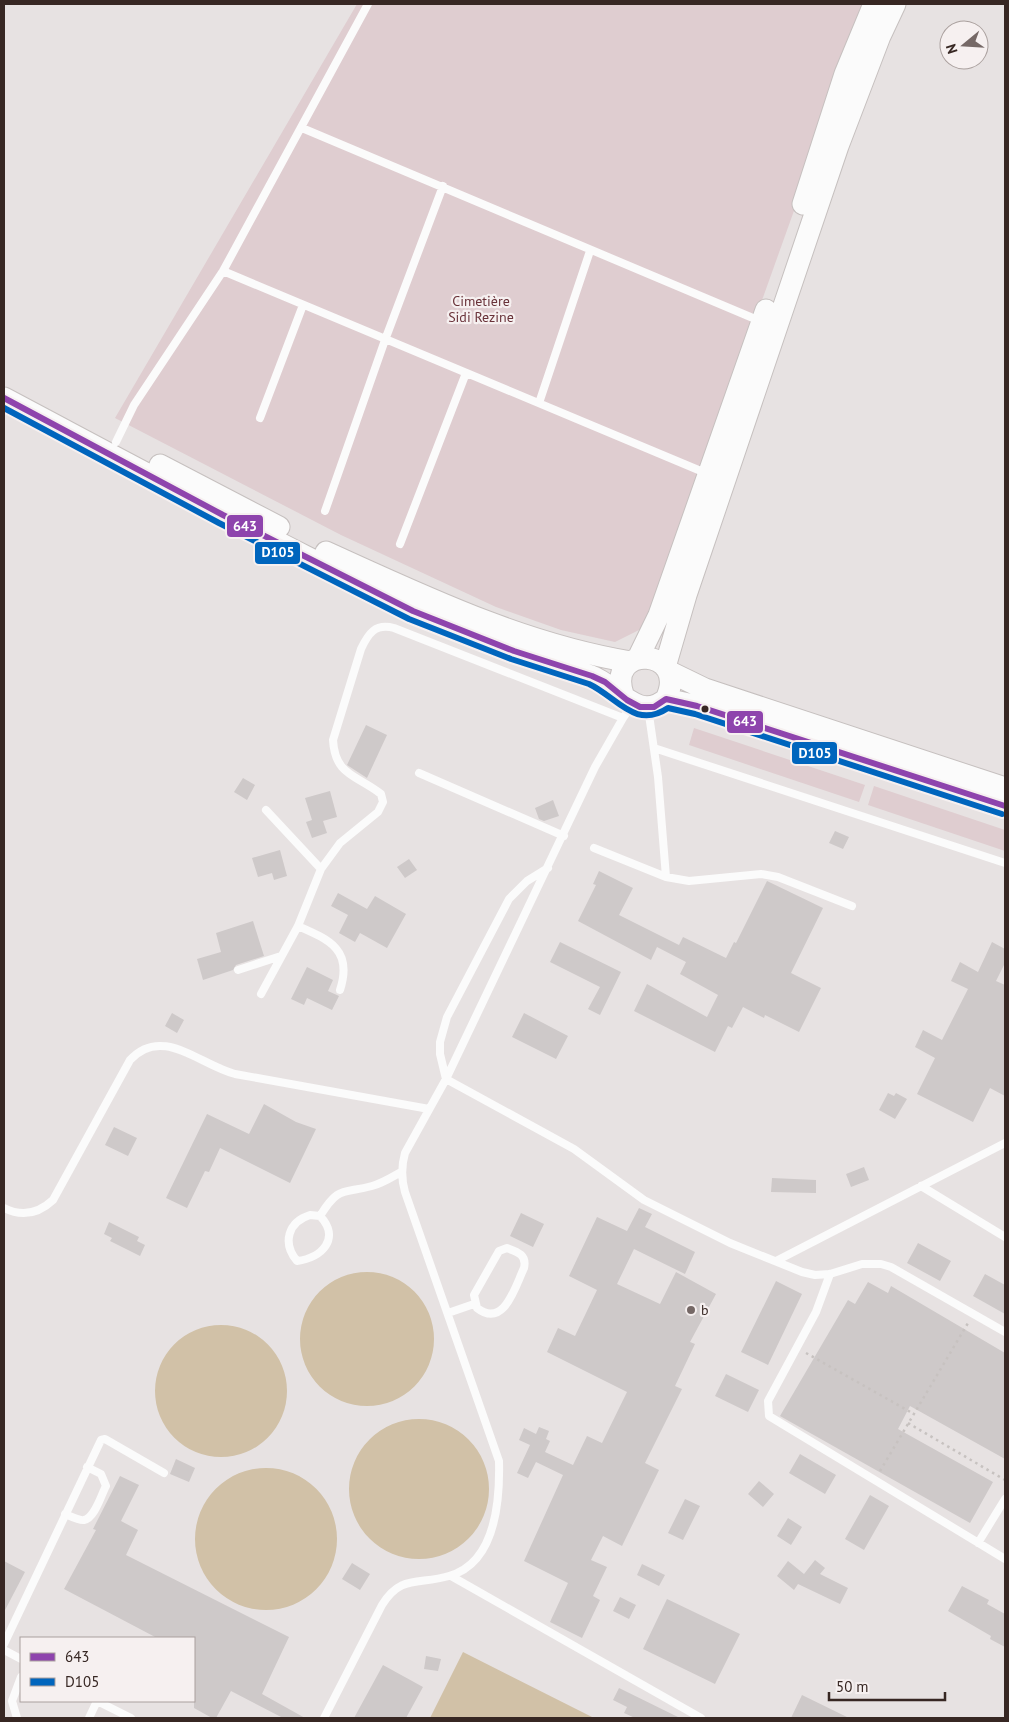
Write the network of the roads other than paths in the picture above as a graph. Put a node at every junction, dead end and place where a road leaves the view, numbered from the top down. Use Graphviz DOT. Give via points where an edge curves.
graph roads {
  1 [pos="368,4"];
  2 [pos="874,4"];
  3 [pos="895,4"];
  4 [pos="302,128"];
  5 [pos="443,186"];
  6 [pos="590,251"];
  7 [pos="223,271"];
  8 [pos="302,305"];
  9 [pos="769,324"];
  10 [pos="384,340"];
  11 [pos="466,373"];
  12 [pos="4,383"];
  13 [pos="4,398"];
  14 [pos="540,403"];
  15 [pos="260,418"];
  16 [pos="116,442"];
  17 [pos="708,474"];
  18 [pos="325,511"];
  19 [pos="400,544"];
  20 [pos="634,660"];
  21 [pos="666,669"];
  22 [pos="638,705"];
  23 [pos="654,748"];
  24 [pos="419,773"];
  25 [pos="1005,788"];
  26 [pos="1005,806"];
  27 [pos="266,810"];
  28 [pos="564,836"];
  29 [pos="594,848"];
  30 [pos="1005,863"];
  31 [pos="548,868"];
  32 [pos="321,869"];
  33 [pos="666,877"];
  34 [pos="852,906"];
  35 [pos="298,926"];
  36 [pos="281,956"];
  37 [pos="238,970"];
  38 [pos="340,990"];
  39 [pos="261,994"];
  40 [pos="446,1078"];
  41 [pos="430,1110"];
  42 [pos="1005,1144"];
  43 [pos="401,1172"];
  44 [pos="921,1186"];
  45 [pos="4,1208"];
  46 [pos="320,1216"];
  47 [pos="1005,1238"];
  48 [pos="776,1261"];
  49 [pos="830,1274"];
  50 [pos="474,1304"];
  51 [pos="448,1314"];
  52 [pos="1005,1332"];
  53 [pos="87,1466"];
  54 [pos="164,1473"];
  55 [pos="1005,1499"];
  56 [pos="65,1514"];
  57 [pos="978,1543"];
  58 [pos="1005,1559"];
  59 [pos="451,1576"];
  60 [pos="4,1644"];
  61 [pos="4,1650"];
  62 [pos="20,1658"];
  63 [pos="20,1680"];
  64 [pos="97,1702"];
  65 [pos="99,1702"];
  66 [pos="17,1718"];
  67 [pos="89,1718"];
  68 [pos="131,1718"];
  69 [pos="324,1718"];
  70 [pos="701,1718"];
  1 -- 4 [label="lane"];
  2 -- 9 [label="main road" via="845,74"];
  3 -- 9 [label="main road"];
  4 -- 5 [label="lane"];
  4 -- 7 [label="lane"];
  5 -- 6 [label="lane"];
  5 -- 10 [label="lane"];
  6 -- 9 [label="lane"];
  6 -- 14 [label="lane"];
  7 -- 8 [label="lane"];
  7 -- 16 [label="lane" via="134,405"];
  8 -- 10 [label="lane"];
  8 -- 15 [label="lane"];
  9 -- 17 [label="main road"];
  9 -- 21 [label="main road"];
  10 -- 11 [label="lane"];
  10 -- 18 [label="lane"];
  11 -- 14 [label="lane"];
  11 -- 19 [label="lane"];
  12 -- 16 [label="main road"];
  13 -- 22 [label="main road" via="223,515 414,611 514,652 592,676"];
  14 -- 17 [label="lane"];
  16 -- 20 [label="main road" via="318,548 428,599 517,634 574,651"];
  17 -- 20 [label="main road" via="659,615"];
  20 -- 21 [label="main road" via="653,658"];
  20 -- 22 [label="main road" via="625,667 620,680"];
  21 -- 22 [label="main road" via="670,686"];
  21 -- 25 [label="main road" via="705,689"];
  22 -- 23 [label="lane"];
  22 -- 26 [label="main road" via="697,706"];
  22 -- 28 [label="lane" via="596,767"];
  22 -- 32 [label="lane" via="394,628 375,628 361,649 333,740 342,768 349,776 381,794 383,802 378,812 340,843"];
  23 -- 30 [label="lane"];
  23 -- 33 [label="lane"];
  24 -- 28 [label="lane"];
  27 -- 32 [label="lane"];
  28 -- 31 [label="lane"];
  29 -- 33 [label="lane"];
  31 -- 40 [label="lane"];
  31 -- 40 [label="lane" via="527,881 509,899 447,1017 440,1042"];
  32 -- 35 [label="lane"];
  33 -- 34 [label="lane" via="689,881 761,874 778,877"];
  35 -- 36 [label="lane"];
  35 -- 38 [label="lane" via="328,939 334,946 342,959 345,975"];
  36 -- 37 [label="lane"];
  36 -- 39 [label="lane"];
  40 -- 41 [label="lane"];
  40 -- 48 [label="lane" via="574,1149 644,1200 730,1243"];
  41 -- 43 [label="lane" via="405,1153"];
  41 -- 45 [label="lane" via="235,1074 170,1046 152,1045 130,1060 52,1200 39,1211 30,1213"];
  42 -- 44 [label="lane"];
  43 -- 46 [label="lane" via="372,1186 343,1191 331,1200"];
  43 -- 51 [label="lane"];
  44 -- 47 [label="lane"];
  44 -- 48 [label="lane"];
  46 -- 46 [label="lane" via="305,1217 293,1225 288,1234 291,1254 297,1262 310,1260 324,1249 328,1231"];
  48 -- 49 [label="lane" via="802,1272"];
  49 -- 52 [label="lane" via="862,1264 891,1267"];
  49 -- 57 [label="lane" via="820,1303 768,1401 769,1416"];
  50 -- 50 [label="lane" via="487,1314 503,1310 524,1268 525,1261 519,1253 508,1248 499,1251 474,1295"];
  50 -- 51 [label="lane"];
  51 -- 59 [label="lane" via="493,1440 499,1461 500,1488 496,1518 477,1558"];
  53 -- 54 [label="lane" via="98,1444 105,1439"];
  53 -- 56 [label="lane"];
  53 -- 56 [label="lane" via="101,1474 106,1486 92,1514 86,1519"];
  55 -- 57 [label="lane"];
  56 -- 60 [label="lane"];
  57 -- 58 [label="lane"];
  59 -- 69 [label="lane" via="409,1583 393,1590 382,1605"];
  59 -- 70 [label="lane"];
  61 -- 62 [label="lane"];
  63 -- 66 [label="lane" via="12,1701"];
  64 -- 67 [label="lane"];
  65 -- 68 [label="lane"];
}
